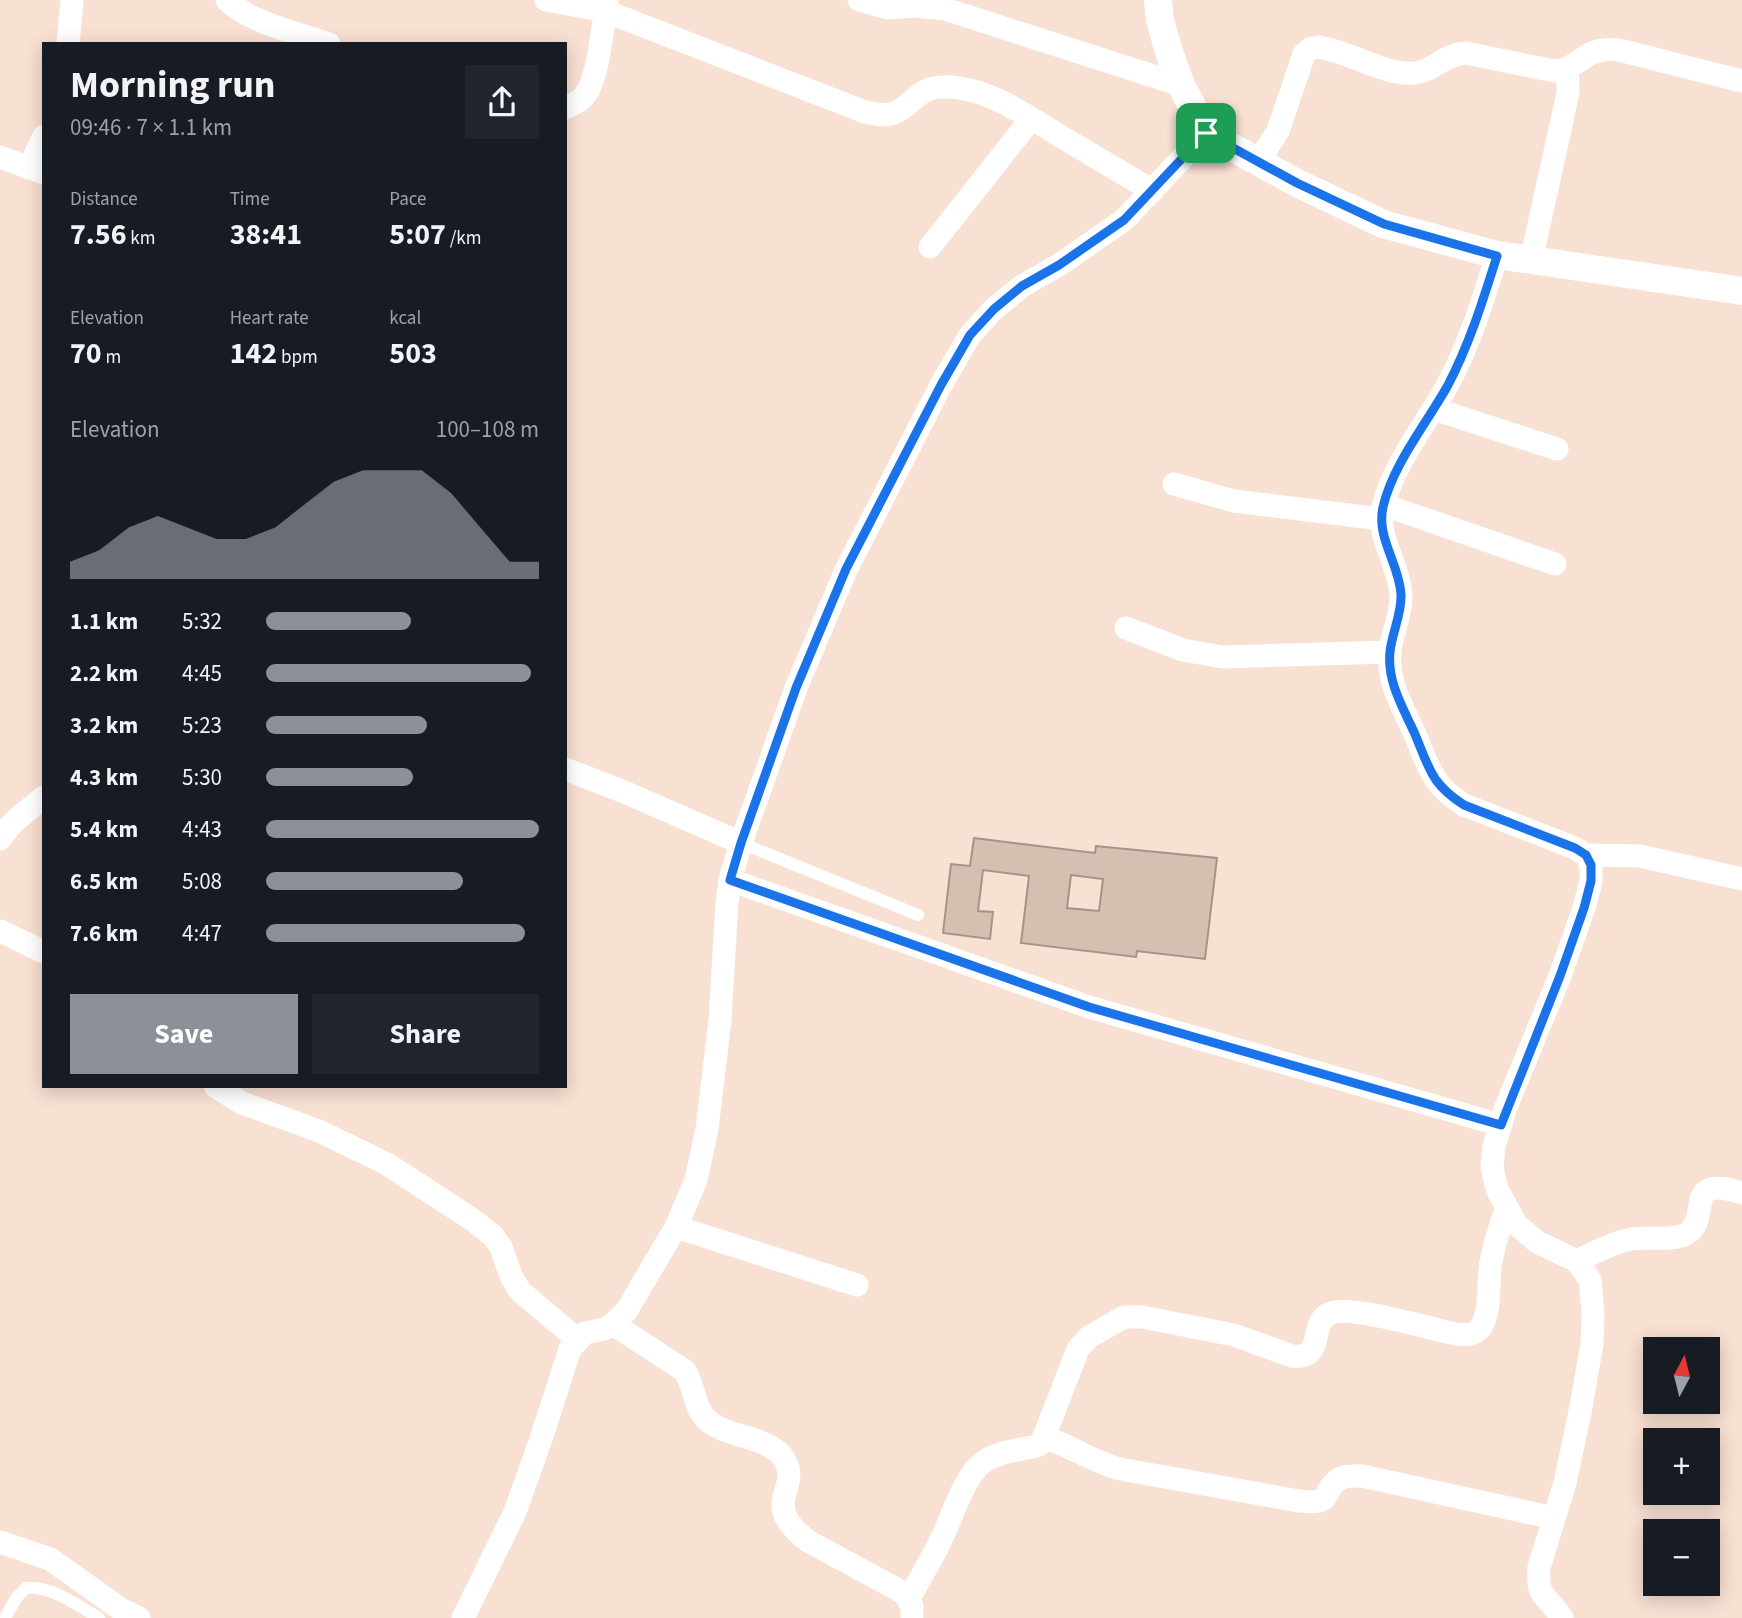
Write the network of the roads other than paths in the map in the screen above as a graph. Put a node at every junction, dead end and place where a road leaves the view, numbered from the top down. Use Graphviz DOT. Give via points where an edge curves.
graph roads {
  1 [pos="72,0"];
  2 [pos="227,0"];
  3 [pos="546,0"];
  4 [pos="1158,0"];
  5 [pos="864,1"];
  6 [pos="606,5"];
  7 [pos="980,9"];
  8 [pos="68,42"];
  9 [pos="324,42"];
  10 [pos="1564,70"];
  11 [pos="1742,81"];
  12 [pos="1181,85"];
  13 [pos="567,107"];
  14 [pos="1031,119"];
  15 [pos="1206,133"];
  16 [pos="42,144"];
  17 [pos="0,157"];
  18 [pos="1258,162"];
  19 [pos="36,170"];
  20 [pos="1153,191"];
  21 [pos="930,247"];
  22 [pos="1497,256"];
  23 [pos="1531,261"];
  24 [pos="1740,284"];
  25 [pos="1434,409"];
  26 [pos="1557,449"];
  27 [pos="1174,484"];
  28 [pos="1383,512"];
  29 [pos="1555,564"];
  30 [pos="1126,628"];
  31 [pos="1390,652"];
  32 [pos="567,770"];
  33 [pos="42,799"];
  34 [pos="0,839"];
  35 [pos="741,843"];
  36 [pos="1586,855"];
  37 [pos="1742,879"];
  38 [pos="730,880"];
  39 [pos="918,915"];
  40 [pos="0,931"];
  41 [pos="42,951"];
  42 [pos="218,1088"];
  43 [pos="1501,1125"];
  44 [pos="1742,1192"];
  45 [pos="1506,1209"];
  46 [pos="676,1227"];
  47 [pos="1577,1261"];
  48 [pos="856,1285"];
  49 [pos="613,1324"];
  50 [pos="577,1339"];
  51 [pos="1044,1437"];
  52 [pos="1554,1518"];
  53 [pos="0,1542"];
  54 [pos="911,1608"];
  55 [pos="5,1618"];
  56 [pos="99,1618"];
  57 [pos="139,1618"];
  58 [pos="463,1618"];
  59 [pos="1562,1618"];
  1 -- 8 [label="street"];
  2 -- 9 [label="street" via="258,19"];
  3 -- 6 [label="street"];
  4 -- 12 [label="street"];
  5 -- 7 [label="street" via="898,9"];
  6 -- 13 [label="street" via="587,92"];
  6 -- 14 [label="street" via="865,113 895,113 918,93 948,87 999,100"];
  7 -- 12 [label="street"];
  10 -- 11 [label="street" via="1605,48"];
  10 -- 18 [label="street" via="1456,53 1418,73 1405,73 1328,48 1310,49 1299,64 1278,131"];
  10 -- 23 [label="street" via="1568,93"];
  12 -- 15 [label="street"];
  14 -- 20 [label="street"];
  14 -- 21 [label="street"];
  15 -- 18 [label="street"];
  15 -- 20 [label="street"];
  16 -- 19 [label="street"];
  17 -- 19 [label="street"];
  18 -- 22 [label="street" via="1384,224"];
  20 -- 35 [label="street" via="1124,220 1022,286 970,335 846,569 796,688"];
  22 -- 23 [label="street"];
  22 -- 25 [label="street" via="1470,339"];
  23 -- 24 [label="street"];
  25 -- 26 [label="street"];
  25 -- 28 [label="street" via="1392,480"];
  27 -- 28 [label="street" via="1234,501"];
  28 -- 29 [label="street"];
  28 -- 31 [label="street" via="1384,541 1401,596"];
  30 -- 31 [label="street" via="1184,650 1222,657"];
  31 -- 36 [label="street" via="1401,706 1428,766 1450,796"];
  32 -- 35 [label="street"];
  33 -- 34 [label="street"];
  35 -- 38 [label="street"];
  35 -- 39 [label="lane"];
  36 -- 37 [label="street" via="1640,856"];
  36 -- 43 [label="street" via="1591,881 1576,933"];
  38 -- 43 [label="street" via="1089,1007"];
  38 -- 46 [label="street" via="707,1129 696,1180"];
  40 -- 41 [label="street"];
  42 -- 50 [label="street" via="242,1103 378,1159 473,1220 501,1247 520,1291"];
  43 -- 45 [label="street" via="1493,1168"];
  44 -- 47 [label="street" via="1715,1187 1706,1192 1694,1227 1686,1233 1634,1239"];
  45 -- 47 [label="street" via="1537,1242"];
  45 -- 51 [label="street" via="1491,1262 1484,1318 1474,1334 1451,1334 1341,1311 1322,1320 1315,1345 1301,1357 1234,1335 1124,1317 1088,1337 1078,1349"];
  46 -- 48 [label="street"];
  46 -- 49 [label="street" via="635,1298"];
  47 -- 52 [label="street" via="1590,1280 1591,1344"];
  49 -- 50 [label="street"];
  49 -- 54 [label="street" via="685,1371 697,1407 713,1425 780,1454 788,1471 782,1506 795,1531 893,1586"];
  50 -- 58 [label="street" via="514,1512"];
  51 -- 52 [label="street" via="1120,1469 1298,1501 1318,1502 1339,1479 1362,1476"];
  51 -- 54 [label="street" via="1039,1445 1011,1450 979,1465"];
  52 -- 59 [label="street" via="1538,1578 1540,1592"];
  53 -- 57 [label="street" via="50,1559"];
  55 -- 56 [label="lane" via="16,1598 34,1587 51,1591"];
}
